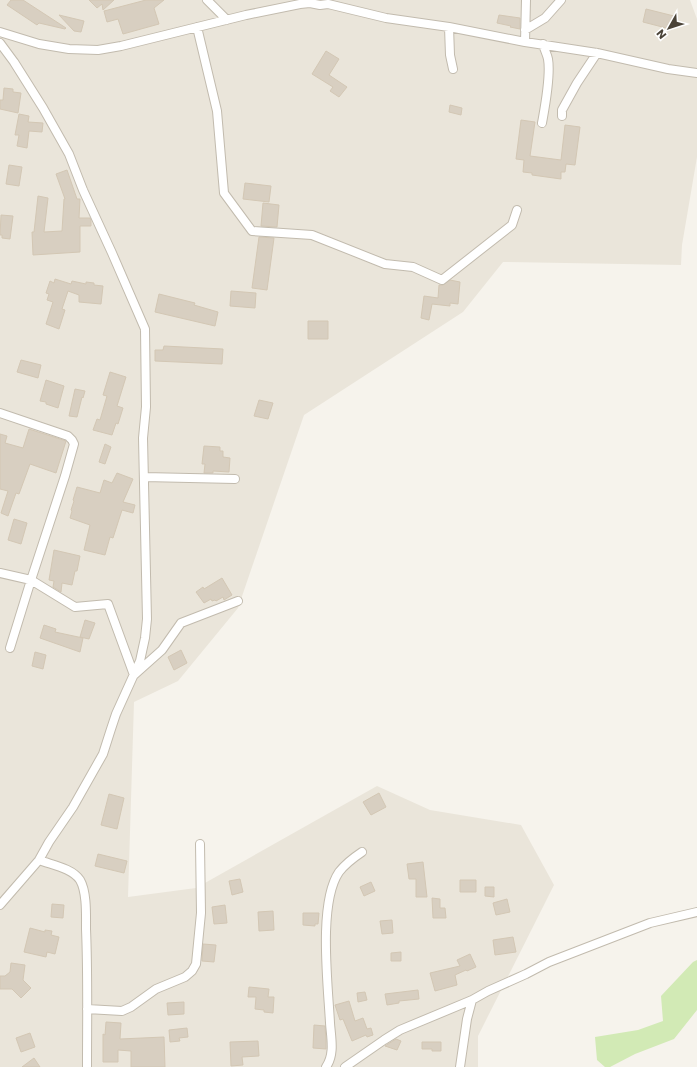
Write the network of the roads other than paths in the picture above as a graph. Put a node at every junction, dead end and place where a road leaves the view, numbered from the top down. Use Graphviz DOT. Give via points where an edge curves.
graph roads {
  1 [pos="207,0"];
  2 [pos="526,0"];
  3 [pos="561,0"];
  4 [pos="330,2"];
  5 [pos="227,20"];
  6 [pos="197,27"];
  7 [pos="448,27"];
  8 [pos="525,30"];
  9 [pos="0,32"];
  10 [pos="525,42"];
  11 [pos="0,43"];
  12 [pos="542,44"];
  13 [pos="597,53"];
  14 [pos="453,68"];
  15 [pos="697,73"];
  16 [pos="562,116"];
  17 [pos="542,123"];
  18 [pos="517,210"];
  19 [pos="0,413"];
  20 [pos="144,477"];
  21 [pos="235,479"];
  22 [pos="0,573"];
  23 [pos="31,580"];
  24 [pos="238,601"];
  25 [pos="10,648"];
  26 [pos="134,675"];
  27 [pos="200,844"];
  28 [pos="362,852"];
  29 [pos="39,860"];
  30 [pos="0,905"];
  31 [pos="697,912"];
  32 [pos="472,1000"];
  33 [pos="87,1009"];
  34 [pos="87,1067"];
  35 [pos="326,1067"];
  36 [pos="345,1067"];
  37 [pos="460,1067"];
  1 -- 5 [label="street"];
  2 -- 8 [label="street"];
  3 -- 8 [label="street" via="545,18"];
  4 -- 5 [label="street" via="320,5 300,4"];
  4 -- 7 [label="street" via="386,18"];
  5 -- 6 [label="street"];
  6 -- 9 [label="street" via="98,50 38,44"];
  6 -- 18 [label="street" via="217,111 224,193 252,230 312,235 385,264 413,267 442,280 512,225"];
  7 -- 10 [label="street"];
  7 -- 14 [label="street"];
  8 -- 10 [label="street"];
  10 -- 12 [label="street"];
  11 -- 20 [label="street" via="69,154 145,329"];
  12 -- 13 [label="street"];
  12 -- 17 [label="street" via="548,59 548,72"];
  13 -- 15 [label="street"];
  13 -- 16 [label="street" via="576,83 562,110"];
  19 -- 23 [label="street" via="68,436 74,444"];
  20 -- 21 [label="street"];
  20 -- 26 [label="street" via="147,619 140,661"];
  22 -- 23 [label="street"];
  23 -- 25 [label="street"];
  23 -- 26 [label="street" via="75,607 108,604"];
  24 -- 26 [label="street" via="181,623 162,650"];
  26 -- 29 [label="street" via="111,728 103,754"];
  27 -- 33 [label="street" via="201,913 196,964 192,971 185,978 156,989 122,1011"];
  28 -- 35 [label="street" via="348,861 339,872 332,886 329,902 326,942 333,1050"];
  29 -- 30 [label="street"];
  29 -- 33 [label="street" via="64,869 81,882 85,904"];
  31 -- 32 [label="street" via="650,923 549,962"];
  32 -- 36 [label="street" via="400,1030"];
  32 -- 37 [label="street" via="466,1019"];
  33 -- 34 [label="street"];
}
